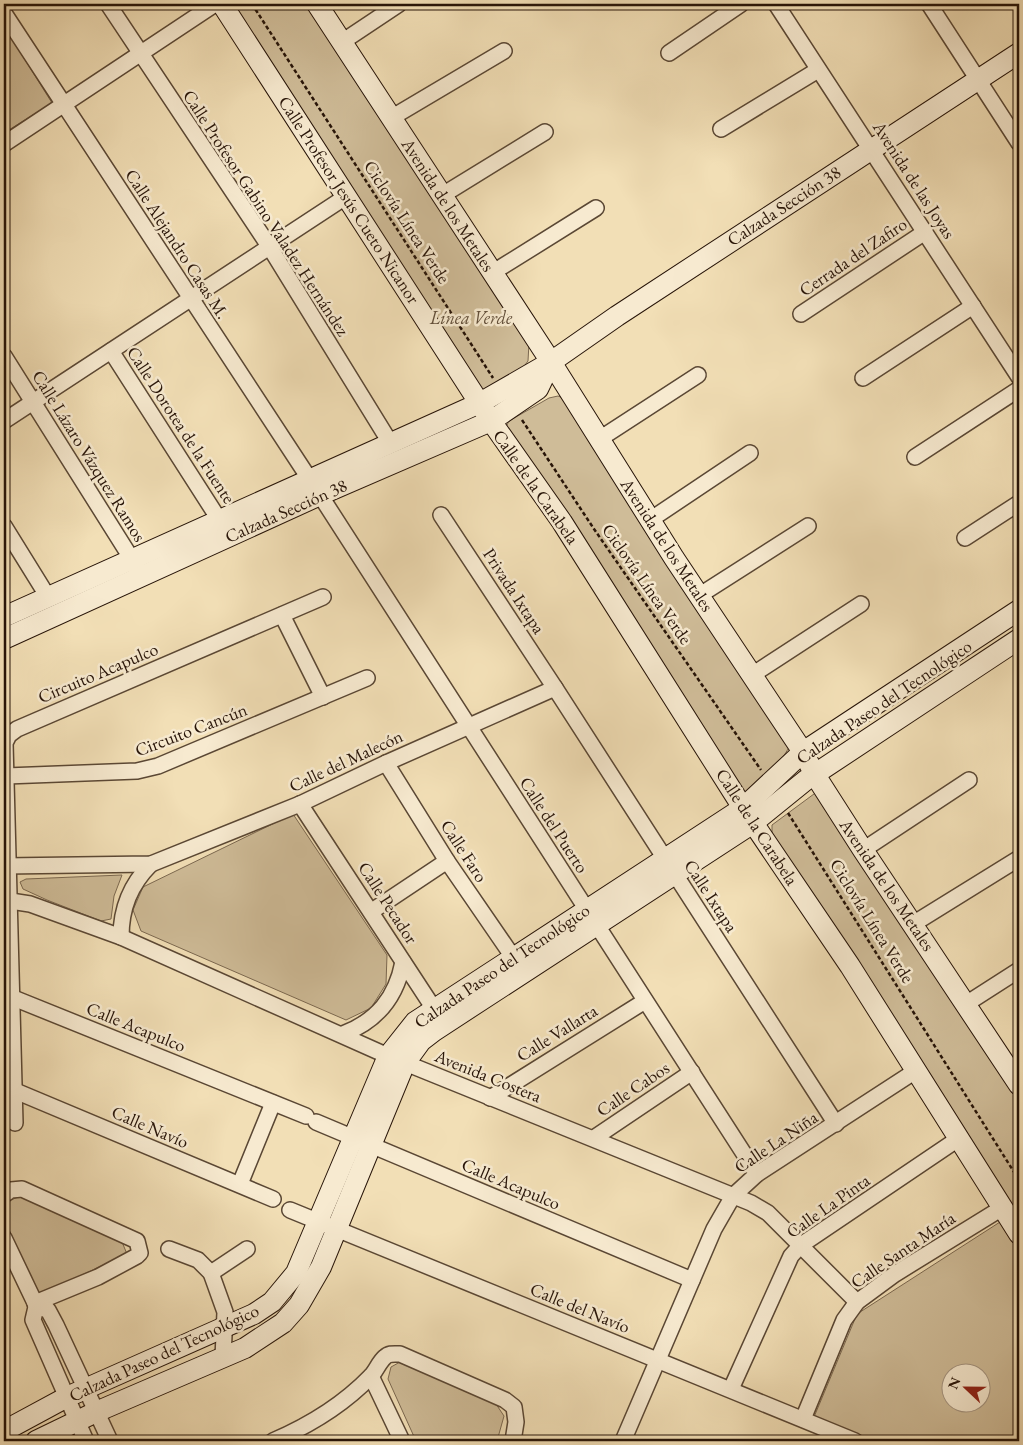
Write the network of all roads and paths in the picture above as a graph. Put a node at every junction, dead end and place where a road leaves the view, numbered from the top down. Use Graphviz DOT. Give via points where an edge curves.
graph roads {
  1 [pos="108,4"];
  2 [pos="215,4"];
  3 [pos="222,4"];
  4 [pos="252,4"];
  5 [pos="317,4"];
  6 [pos="399,4"];
  7 [pos="741,4"];
  8 [pos="776,4"];
  9 [pos="929,4"];
  10 [pos="4,13"];
  11 [pos="342,42"];
  12 [pos="504,51"];
  13 [pos="669,53"];
  14 [pos="1019,53"];
  15 [pos="141,55"];
  16 [pos="818,70"];
  17 [pos="978,80"];
  18 [pos="63,105"];
  19 [pos="391,118"];
  20 [pos="721,129"];
  21 [pos="545,132"];
  22 [pos="1019,143"];
  23 [pos="4,144"];
  24 [pos="871,148"];
  25 [pos="347,196"];
  26 [pos="441,196"];
  27 [pos="596,208"];
  28 [pos="925,232"];
  29 [pos="269,246"];
  30 [pos="492,273"];
  31 [pos="190,298"];
  32 [pos="973,306"];
  33 [pos="801,314"];
  34 [pos="111,350"];
  35 [pos="4,356"];
  36 [pos="551,362"];
  37 [pos="698,374"];
  38 [pos="1019,377"];
  39 [pos="863,378"];
  40 [pos="1019,389"];
  41 [pos="502,390"];
  42 [pos="33,402"];
  43 [pos="480,403"];
  44 [pos="513,407"];
  45 [pos="4,421"];
  46 [pos="491,421"];
  47 [pos="598,440"];
  48 [pos="391,444"];
  49 [pos="750,453"];
  50 [pos="915,457"];
  51 [pos="315,488"];
  52 [pos="1019,503"];
  53 [pos="441,515"];
  54 [pos="220,520"];
  55 [pos="650,520"];
  56 [pos="4,526"];
  57 [pos="808,526"];
  58 [pos="965,538"];
  59 [pos="137,568"];
  60 [pos="700,595"];
  61 [pos="48,597"];
  62 [pos="323,598"];
  63 [pos="861,604"];
  64 [pos="1019,610"];
  65 [pos="282,615"];
  66 [pos="4,617"];
  67 [pos="4,639"];
  68 [pos="1019,640"];
  69 [pos="965,646"];
  70 [pos="978,667"];
  71 [pos="752,675"];
  72 [pos="367,678"];
  73 [pos="555,688"];
  74 [pos="323,697"];
  75 [pos="468,728"];
  76 [pos="804,752"];
  77 [pos="386,763"];
  78 [pos="815,774"];
  79 [pos="6,776"];
  80 [pos="969,780"];
  81 [pos="770,784"];
  82 [pos="780,801"];
  83 [pos="300,804"];
  84 [pos="748,816"];
  85 [pos="863,850"];
  86 [pos="1018,859"];
  87 [pos="448,861"];
  88 [pos="151,864"];
  89 [pos="6,866"];
  90 [pos="670,867"];
  91 [pos="7,900"];
  92 [pos="372,911"];
  93 [pos="592,917"];
  94 [pos="913,924"];
  95 [pos="121,937"];
  96 [pos="513,957"];
  97 [pos="403,962"];
  98 [pos="1019,970"];
  99 [pos="12,997"];
  100 [pos="645,1001"];
  101 [pos="966,1004"];
  102 [pos="439,1016"];
  103 [pos="343,1034"];
  104 [pos="396,1060"];
  105 [pos="917,1070"];
  106 [pos="692,1072"];
  107 [pos="1018,1080"];
  108 [pos="13,1090"];
  109 [pos="490,1098"];
  110 [pos="273,1103"];
  111 [pos="15,1123"];
  112 [pos="836,1124"];
  113 [pos="594,1138"];
  114 [pos="958,1139"];
  115 [pos="362,1142"];
  116 [pos="757,1174"];
  117 [pos="1019,1180"];
  118 [pos="240,1184"];
  119 [pos="4,1195"];
  120 [pos="733,1196"];
  121 [pos="273,1198"];
  122 [pos="1002,1208"];
  123 [pos="290,1210"];
  124 [pos="328,1225"];
  125 [pos="1019,1234"];
  126 [pos="4,1238"];
  127 [pos="801,1245"];
  128 [pos="169,1249"];
  129 [pos="247,1250"];
  130 [pos="211,1273"];
  131 [pos="692,1280"];
  132 [pos="857,1302"];
  133 [pos="36,1305"];
  134 [pos="224,1330"];
  135 [pos="59,1331"];
  136 [pos="41,1339"];
  137 [pos="223,1358"];
  138 [pos="660,1360"];
  139 [pos="371,1376"];
  140 [pos="86,1389"];
  141 [pos="731,1389"];
  142 [pos="66,1397"];
  143 [pos="96,1412"];
  144 [pos="803,1419"];
  145 [pos="77,1422"];
  146 [pos="4,1431"];
  147 [pos="301,1436"];
  148 [pos="36,1441"];
  149 [pos="86,1441"];
  150 [pos="110,1441"];
  151 [pos="273,1441"];
  152 [pos="402,1441"];
  153 [pos="513,1441"];
  154 [pos="623,1441"];
  155 [pos="855,1441"];
  1 -- 15 [label="street, Calle Profesor Gabino Valadez Hernández"];
  2 -- 15 [label="street"];
  3 -- 25 [label="street, Calle Profesor Jesús Cueto Nicanor"];
  4 -- 41 [label="path, Ciclovía Línea Verde"];
  5 -- 11 [label="street, Avenida de los Metales"];
  6 -- 11 [label="street"];
  7 -- 13 [label="street"];
  8 -- 16 [label="street, Avenida de las Joyas"];
  9 -- 17 [label="street"];
  10 -- 18 [label="street, Calle Alejandro Casas M."];
  11 -- 19 [label="street, Avenida de los Metales"];
  12 -- 19 [label="street"];
  14 -- 17 [label="street, Calzada Sección 38"];
  15 -- 18 [label="street"];
  15 -- 29 [label="street, Calle Profesor Gabino Valadez Hernández"];
  16 -- 20 [label="street"];
  16 -- 24 [label="street, Avenida de las Joyas"];
  17 -- 22 [label="street"];
  17 -- 24 [label="street, Calzada Sección 38"];
  18 -- 23 [label="street"];
  18 -- 31 [label="street, Calle Alejandro Casas M."];
  19 -- 26 [label="street, Avenida de los Metales"];
  21 -- 26 [label="street"];
  24 -- 28 [label="street, Avenida de las Joyas"];
  24 -- 36 [label="street, Calzada Sección 38"];
  25 -- 29 [label="street"];
  25 -- 43 [label="street, Calle Profesor Jesús Cueto Nicanor"];
  26 -- 30 [label="street, Avenida de los Metales"];
  27 -- 30 [label="street"];
  28 -- 32 [label="street, Avenida de las Joyas"];
  28 -- 33 [label="street, Cerrada del Zafiro"];
  29 -- 31 [label="street"];
  29 -- 48 [label="street, Calle Profesor Gabino Valadez Hernández"];
  30 -- 36 [label="street, Avenida de los Metales"];
  31 -- 34 [label="street"];
  31 -- 51 [label="street, Calle Alejandro Casas M."];
  32 -- 38 [label="street, Avenida de las Joyas"];
  32 -- 39 [label="street"];
  34 -- 42 [label="street"];
  34 -- 54 [label="street, Calle Dorotea de la Fuente"];
  35 -- 42 [label="street, Calle Lázaro Vázquez Ramos"];
  36 -- 41 [label="street, Calzada Sección 38"];
  36 -- 44 [label="street, Calzada Sección 38" via="538,389"];
  36 -- 47 [label="street, Avenida de los Metales"];
  37 -- 47 [label="street"];
  40 -- 50 [label="street"];
  41 -- 43 [label="street, Calzada Sección 38"];
  42 -- 45 [label="street"];
  42 -- 59 [label="street, Calle Lázaro Vázquez Ramos"];
  43 -- 46 [label="street, Calle Profesor Jesús Cueto Nicanor"];
  43 -- 48 [label="street, Calzada Sección 38"];
  44 -- 46 [label="street, Calzada Sección 38"];
  44 -- 81 [label="path, Ciclovía Línea Verde"];
  46 -- 51 [label="street, Calzada Sección 38"];
  46 -- 84 [label="street, Calle de la Carabela" via="562,522"];
  47 -- 55 [label="street, Avenida de los Metales"];
  48 -- 51 [label="street, Calzada Sección 38"];
  49 -- 55 [label="street"];
  51 -- 54 [label="street, Calzada Sección 38"];
  51 -- 59 [label="street, Calzada Sección 38"];
  51 -- 75 [label="street, Calle del Puerto"];
  52 -- 58 [label="street"];
  53 -- 73 [label="street, Privada Ixtapa"];
  54 -- 59 [label="street, Calzada Sección 38"];
  55 -- 60 [label="street, Avenida de los Metales"];
  56 -- 61 [label="street"];
  57 -- 60 [label="street"];
  59 -- 61 [label="street, Calzada Sección 38"];
  59 -- 67 [label="street, Calzada Sección 38"];
  60 -- 71 [label="street, Avenida de los Metales"];
  61 -- 66 [label="street, Calzada Sección 38"];
  62 -- 65 [label="street"];
  63 -- 71 [label="street"];
  64 -- 69 [label="street, Calzada Paseo del Tecnológico"];
  65 -- 74 [label="street"];
  65 -- 79 [label="street, Circuito Acapulco" via="17,728 5,743"];
  68 -- 70 [label="street, Calzada Paseo del Tecnológico"];
  69 -- 70 [label="street"];
  69 -- 76 [label="street, Calzada Paseo del Tecnológico"];
  70 -- 78 [label="street, Calzada Paseo del Tecnológico"];
  71 -- 76 [label="street, Avenida de los Metales"];
  72 -- 74 [label="street, Circuito Cancún"];
  73 -- 75 [label="street, Calle del Malecón"];
  73 -- 90 [label="street, Calle Ixtapa"];
  74 -- 79 [label="street, Circuito Cancún" via="137,772"];
  75 -- 77 [label="street, Calle del Malecón"];
  75 -- 93 [label="street, Calle del Puerto"];
  76 -- 78 [label="street, Avenida de los Metales"];
  76 -- 81 [label="street, Calzada Paseo del Tecnológico"];
  77 -- 83 [label="street, Calle del Malecón"];
  77 -- 87 [label="street, Calle Faro"];
  78 -- 82 [label="street, Calzada Paseo del Tecnológico"];
  78 -- 85 [label="street, Avenida de los Metales"];
  79 -- 89 [label="street, Circuito Acapulco"];
  80 -- 85 [label="street"];
  81 -- 84 [label="street, Calzada Paseo del Tecnológico"];
  82 -- 84 [label="street, Calzada Paseo del Tecnológico"];
  82 -- 117 [label="path, Ciclovía Línea Verde"];
  83 -- 88 [label="street, Calle del Malecón"];
  83 -- 92 [label="street, Calle Pecador"];
  84 -- 90 [label="street, Calzada Paseo del Tecnológico"];
  84 -- 105 [label="street, Calle de la Carabela"];
  85 -- 94 [label="street, Avenida de los Metales"];
  86 -- 94 [label="street"];
  87 -- 92 [label="street"];
  87 -- 96 [label="street, Calle Faro"];
  88 -- 89 [label="street"];
  88 -- 95 [label="street" via="128,897 123,910"];
  89 -- 91 [label="street, Circuito Acapulco"];
  90 -- 93 [label="street, Calzada Paseo del Tecnológico"];
  90 -- 112 [label="street, Calle Ixtapa"];
  91 -- 95 [label="street, Avenida Costera" via="30,904"];
  91 -- 99 [label="street, Circuito Acapulco"];
  92 -- 97 [label="street, Calle Pecador"];
  93 -- 96 [label="street, Calzada Paseo del Tecnológico"];
  93 -- 100 [label="street, Calle del Puerto"];
  93 -- 102 [label="street, Calzada Paseo del Tecnológico"];
  94 -- 101 [label="street, Avenida de los Metales"];
  95 -- 103 [label="street, Avenida Costera"];
  96 -- 102 [label="street, Calzada Paseo del Tecnológico"];
  97 -- 102 [label="street, Calle Pecador"];
  97 -- 103 [label="street" via="394,994 384,1008 372,1019"];
  98 -- 101 [label="street"];
  99 -- 108 [label="street, Circuito Acapulco"];
  99 -- 110 [label="street, Calle Acapulco"];
  100 -- 106 [label="street, Calle del Puerto"];
  100 -- 109 [label="street, Calle Vallarta"];
  101 -- 107 [label="street, Avenida de los Metales"];
  102 -- 104 [label="street, Calzada Paseo del Tecnológico" via="421,1041"];
  103 -- 104 [label="street, Avenida Costera"];
  104 -- 109 [label="street, Avenida Costera"];
  104 -- 115 [label="street, Calzada Paseo del Tecnológico"];
  105 -- 112 [label="street, Calle La Niña"];
  105 -- 114 [label="street, Calle de la Carabela"];
  106 -- 113 [label="street, Calle Cabos"];
  106 -- 116 [label="street, Calle del Puerto"];
  108 -- 111 [label="street, Circuito Acapulco"];
  108 -- 118 [label="street, Calle Navío"];
  109 -- 113 [label="street, Avenida Costera"];
  110 -- 115 [label="street, Calle Acapulco"];
  110 -- 118 [label="street"];
  112 -- 116 [label="street, Calle La Niña"];
  113 -- 120 [label="street, Avenida Costera"];
  114 -- 122 [label="street, Calle de la Carabela"];
  114 -- 127 [label="street, Calle La Pinta"];
  115 -- 124 [label="street, Calzada Paseo del Tecnológico"];
  115 -- 131 [label="street, Calle Acapulco"];
  116 -- 120 [label="street, Calle La Niña"];
  118 -- 121 [label="street, Calle Navío"];
  119 -- 133 [label="street" via="11,1190 22,1190 140,1245 137,1256"];
  120 -- 127 [label="street" via="768,1213"];
  120 -- 131 [label="street, Calle La Niña" via="717,1222"];
  122 -- 125 [label="street, Calle de la Carabela"];
  122 -- 132 [label="street, Calle Santa María" via="895,1274"];
  123 -- 124 [label="street, Calle del Navío"];
  124 -- 134 [label="street, Calzada Paseo del Tecnológico" via="272,1302"];
  124 -- 137 [label="street, Calzada Paseo del Tecnológico" via="318,1274 299,1305 269,1334"];
  124 -- 138 [label="street, Calle del Navío"];
  126 -- 133 [label="street"];
  127 -- 132 [label="street"];
  127 -- 141 [label="street, Calle La Pinta" via="784,1267"];
  128 -- 130 [label="street" via="198,1260"];
  129 -- 130 [label="street"];
  130 -- 134 [label="street" via="225,1312"];
  131 -- 138 [label="street, Calle La Niña"];
  132 -- 144 [label="street, Calle Santa María" via="844,1320"];
  133 -- 135 [label="street" via="48,1310"];
  133 -- 136 [label="street" via="33,1320"];
  134 -- 137 [label="street"];
  134 -- 140 [label="street, Calzada Paseo del Tecnológico"];
  135 -- 136 [label="street"];
  135 -- 140 [label="street"];
  136 -- 142 [label="street"];
  137 -- 143 [label="street, Calzada Paseo del Tecnológico"];
  138 -- 141 [label="street, Calle del Navío"];
  138 -- 154 [label="street, Calle La Niña"];
  139 -- 147 [label="street"];
  139 -- 152 [label="street"];
  139 -- 153 [label="street" via="385,1357 400,1354 505,1400 514,1407 516,1435"];
  140 -- 142 [label="street, Calzada Paseo del Tecnológico"];
  140 -- 143 [label="street"];
  141 -- 144 [label="street, Calle del Navío"];
  142 -- 145 [label="street"];
  142 -- 146 [label="street, Calzada Paseo del Tecnológico"];
  143 -- 145 [label="street, Calzada Paseo del Tecnológico"];
  143 -- 150 [label="street"];
  144 -- 155 [label="street, Calle del Navío"];
  145 -- 148 [label="street, Calzada Paseo del Tecnológico"];
  145 -- 149 [label="street"];
  147 -- 151 [label="street"];
}
